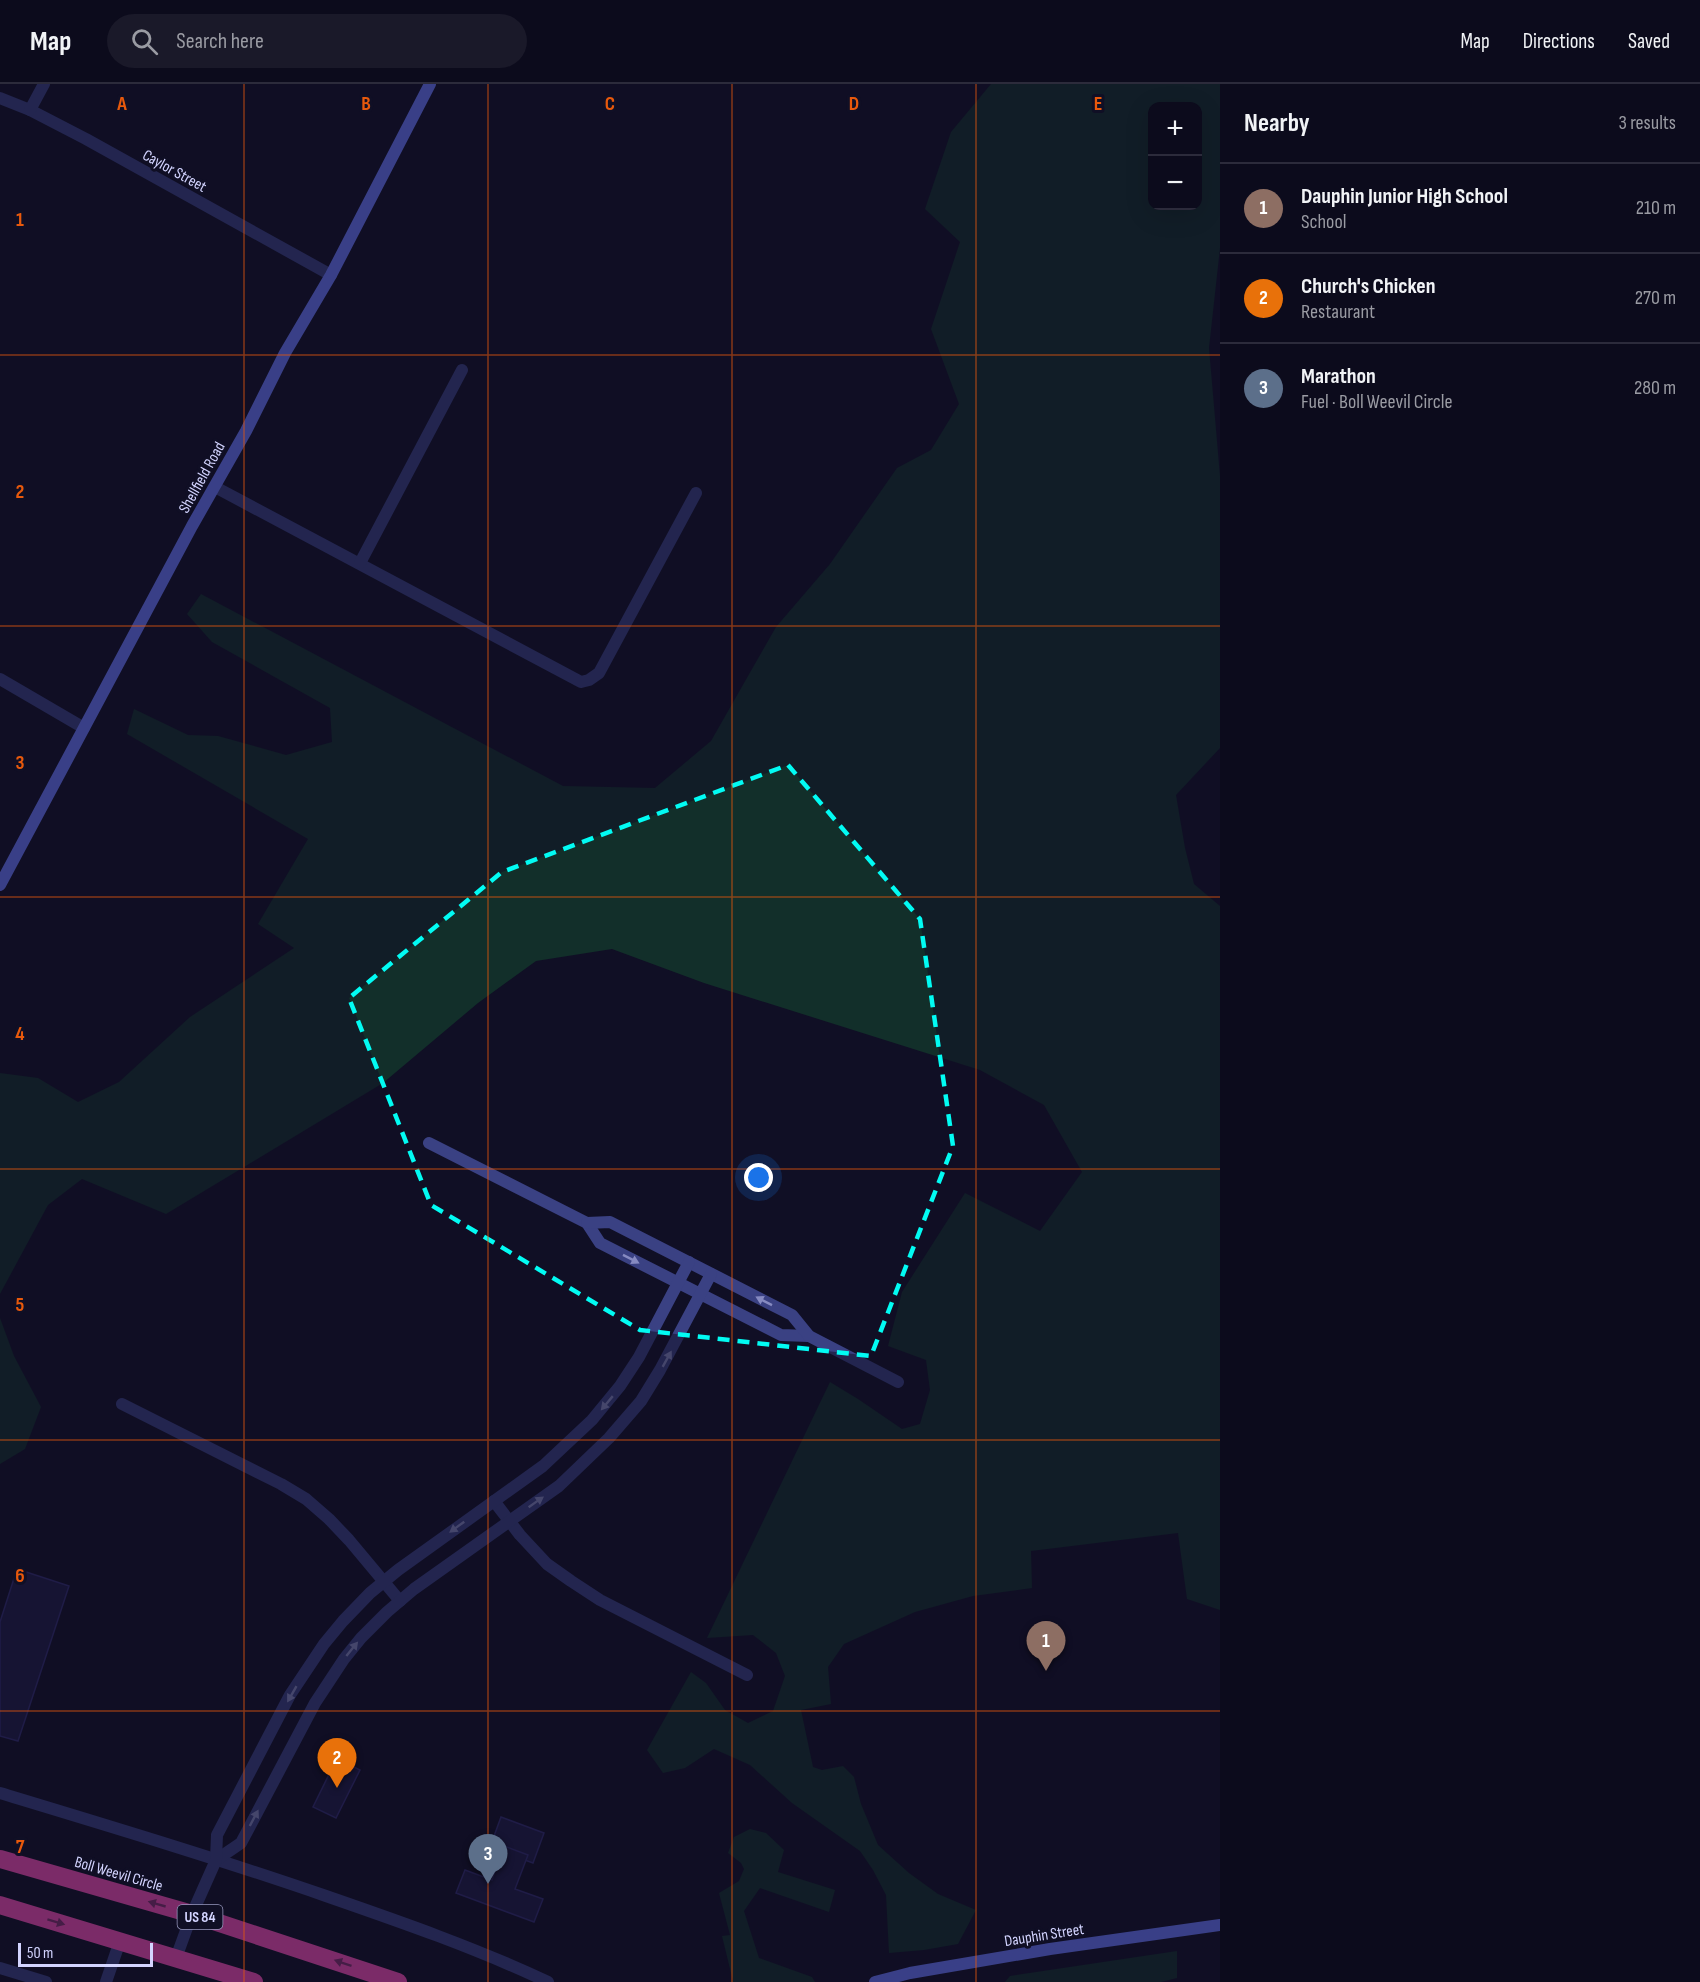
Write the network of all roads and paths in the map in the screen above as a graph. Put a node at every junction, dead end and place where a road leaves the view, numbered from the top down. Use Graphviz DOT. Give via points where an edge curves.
graph roads {
  1 [pos="44,84"];
  2 [pos="430,84"];
  3 [pos="0,100"];
  4 [pos="30,110"];
  5 [pos="331,275"];
  6 [pos="462,370"];
  7 [pos="215,487"];
  8 [pos="696,493"];
  9 [pos="360,564"];
  10 [pos="0,679"];
  11 [pos="84,728"];
  12 [pos="0,885"];
  13 [pos="429,1143"];
  14 [pos="587,1224"];
  15 [pos="689,1262"];
  16 [pos="711,1274"];
  17 [pos="678,1283"];
  18 [pos="701,1294"];
  19 [pos="809,1336"];
  20 [pos="898,1382"];
  21 [pos="122,1404"];
  22 [pos="494,1501"];
  23 [pos="510,1521"];
  24 [pos="384,1582"];
  25 [pos="400,1601"];
  26 [pos="747,1674"];
  27 [pos="0,1793"];
  28 [pos="0,1858"];
  29 [pos="216,1860"];
  30 [pos="0,1905"];
  31 [pos="192,1914"];
  32 [pos="1220,1925"];
  33 [pos="120,1941"];
  34 [pos="176,1958"];
  35 [pos="0,1968"];
  36 [pos="46,1982"];
  37 [pos="106,1982"];
  38 [pos="254,1982"];
  39 [pos="398,1982"];
  40 [pos="548,1982"];
  41 [pos="875,1982"];
  1 -- 4 [label="street"];
  2 -- 5 [label="street, Shellfield Road"];
  3 -- 4 [label="street, Caylor Street"];
  4 -- 5 [label="street, Caylor Street"];
  5 -- 7 [label="street, Shellfield Road"];
  6 -- 9 [label="street"];
  7 -- 9 [label="street"];
  7 -- 11 [label="street, Shellfield Road"];
  8 -- 9 [label="street" via="599,673 581,682"];
  10 -- 11 [label="street"];
  11 -- 12 [label="street, Shellfield Road"];
  13 -- 14 [label="street"];
  14 -- 15 [label="street" via="610,1222"];
  14 -- 17 [label="street, one-way" via="600,1243"];
  15 -- 16 [label="street"];
  15 -- 17 [label="street"];
  16 -- 18 [label="street"];
  19 -- 16 [label="street, one-way" via="792,1315"];
  17 -- 18 [label="street"];
  17 -- 22 [label="street, one-way" via="639,1357 605,1406 543,1466"];
  18 -- 19 [label="street" via="781,1335"];
  23 -- 18 [label="street, one-way" via="559,1486 624,1422 660,1370"];
  19 -- 20 [label="street"];
  21 -- 24 [label="street" via="306,1500 349,1540"];
  22 -- 23 [label="street"];
  22 -- 24 [label="street, one-way"];
  23 -- 25 [label="street"];
  23 -- 26 [label="street" via="547,1563 600,1600"];
  24 -- 25 [label="street"];
  24 -- 29 [label="street, one-way" via="343,1621 290,1695 217,1835"];
  29 -- 25 [label="street, one-way" via="241,1843 315,1703 344,1659"];
  27 -- 29 [label="street"];
  31 -- 28 [label="highway, Boll Weevil Circle / US 84, one-way"];
  29 -- 31 [label="street"];
  29 -- 40 [label="street" via="454,1941"];
  30 -- 33 [label="highway, one-way"];
  31 -- 34 [label="street"];
  39 -- 31 [label="highway, Boll Weevil Circle / US 84, one-way"];
  32 -- 41 [label="street, Dauphin Street" via="1050,1949"];
  33 -- 34 [label="highway"];
  33 -- 37 [label="street"];
  34 -- 38 [label="highway"];
  35 -- 36 [label="street"];
}
